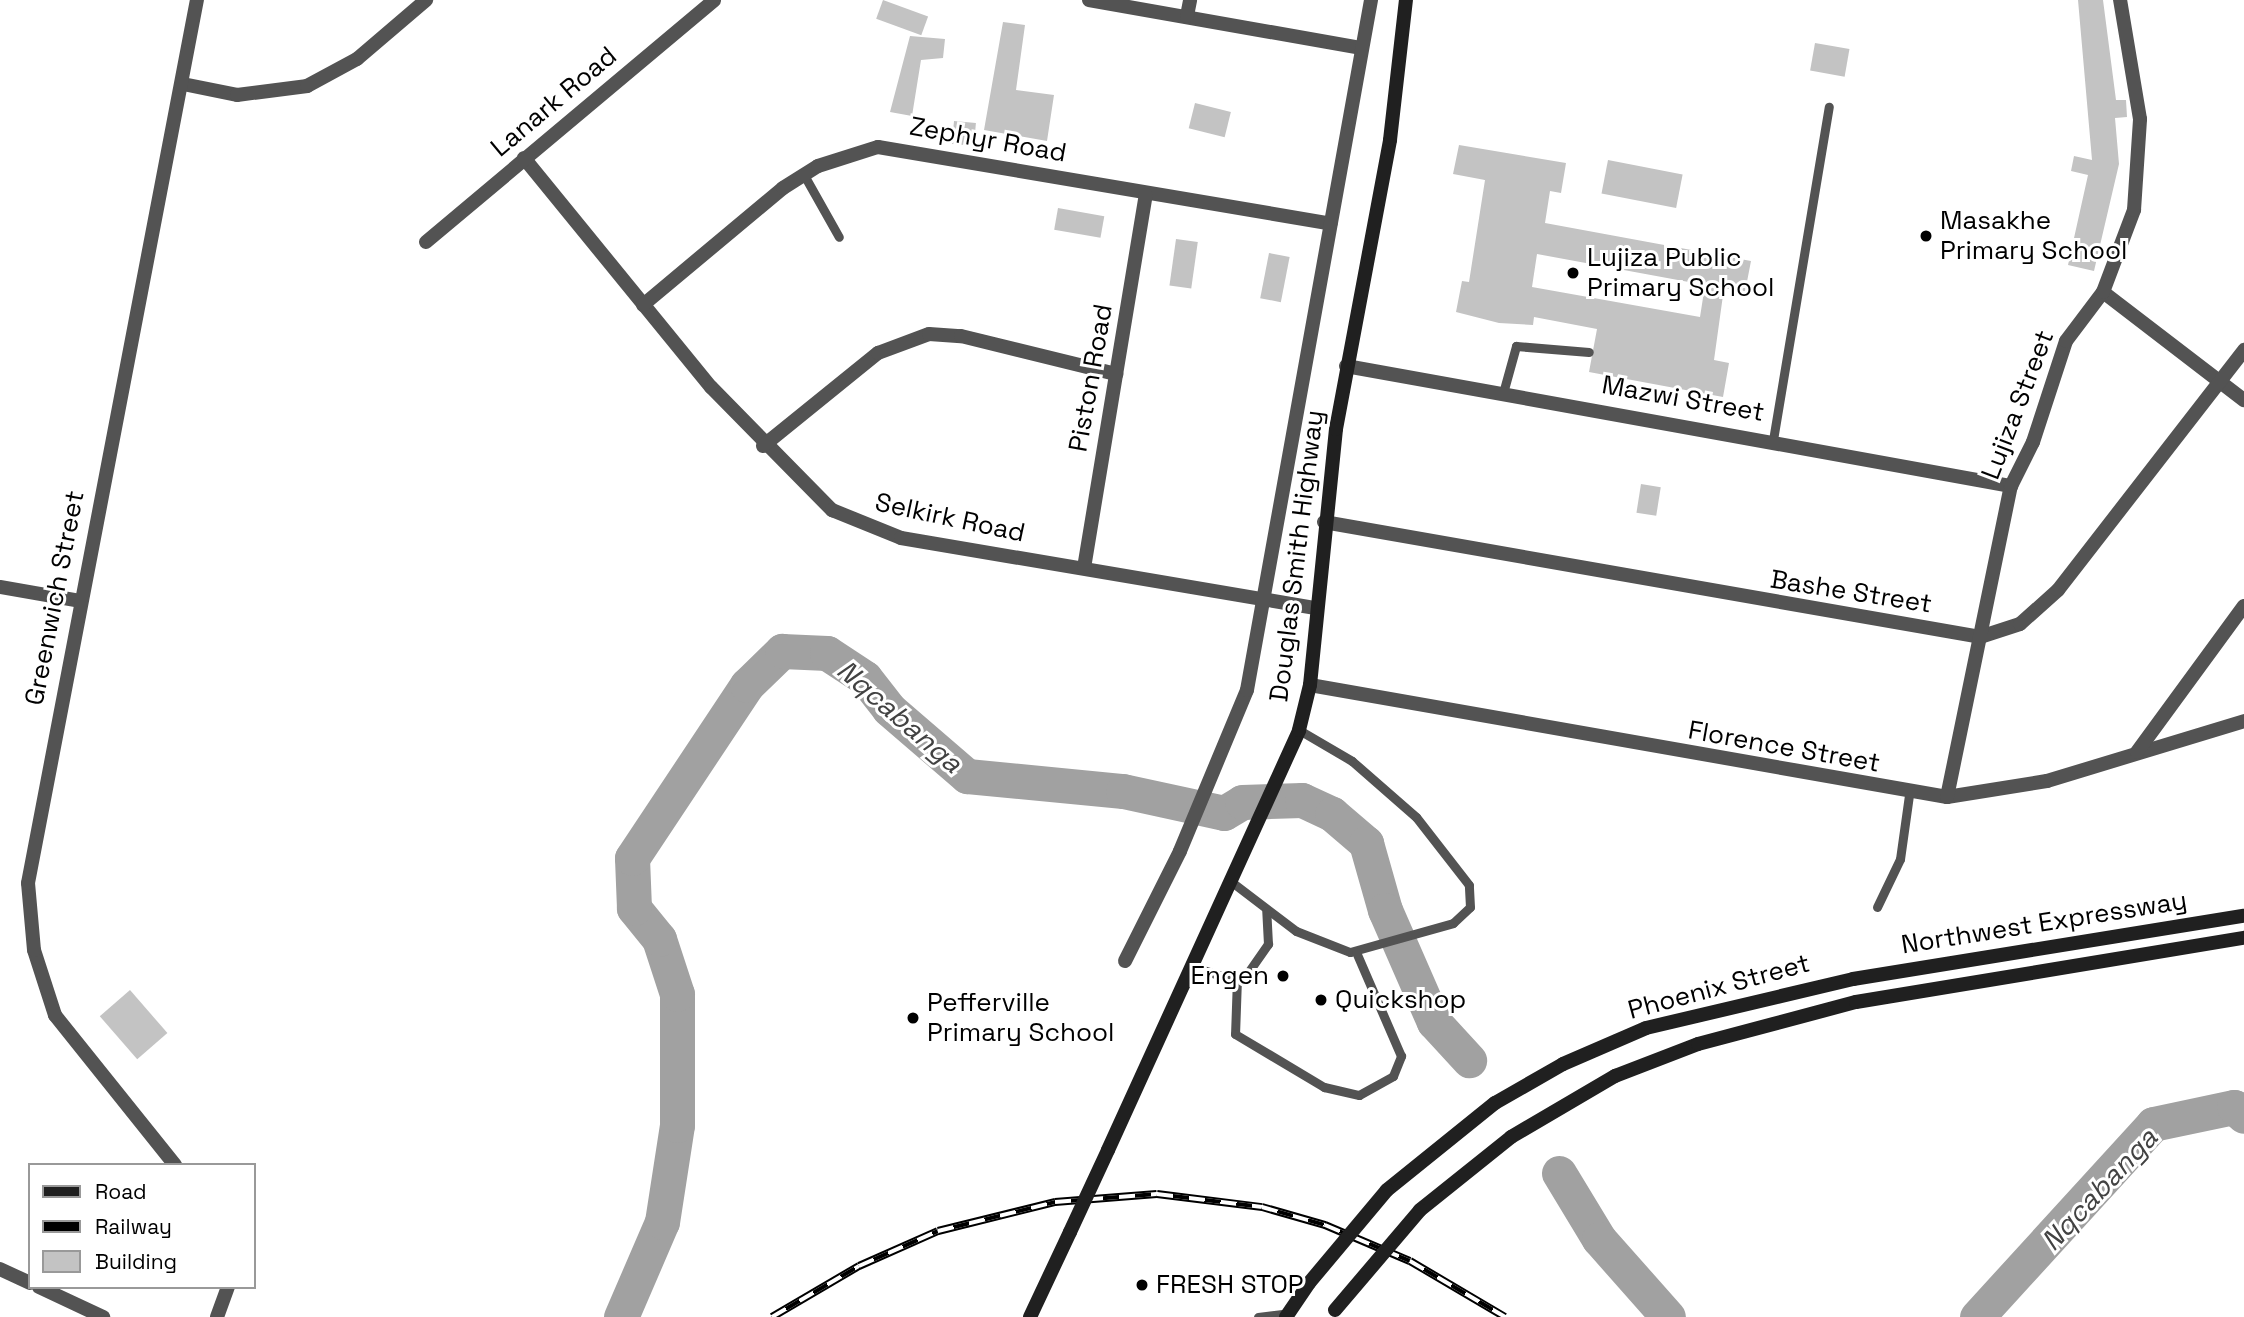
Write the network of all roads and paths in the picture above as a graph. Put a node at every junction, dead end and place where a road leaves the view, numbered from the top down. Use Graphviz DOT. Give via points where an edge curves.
graph roads {
  1 [pos="197,0"];
  2 [pos="426,0"];
  3 [pos="714,0"];
  4 [pos="1090,0"];
  5 [pos="1190,0"];
  6 [pos="1371,0"];
  7 [pos="1406,0"];
  8 [pos="2120,0"];
  9 [pos="1187,16"];
  10 [pos="1362,48"];
  11 [pos="183,84"];
  12 [pos="1829,107"];
  13 [pos="524,158"];
  14 [pos="804,175"];
  15 [pos="1146,195"];
  16 [pos="1331,223"];
  17 [pos="839,237"];
  18 [pos="426,242"];
  19 [pos="2103,292"];
  20 [pos="643,305"];
  21 [pos="2244,350"];
  22 [pos="1589,352"];
  23 [pos="1346,366"];
  24 [pos="1116,374"];
  25 [pos="2220,382"];
  26 [pos="1503,393"];
  27 [pos="2244,400"];
  28 [pos="1773,440"];
  29 [pos="763,446"];
  30 [pos="2011,486"];
  31 [pos="1324,522"];
  32 [pos="1084,568"];
  33 [pos="0,587"];
  34 [pos="1266,598"];
  35 [pos="80,601"];
  36 [pos="2244,606"];
  37 [pos="1317,608"];
  38 [pos="1979,637"];
  39 [pos="1310,685"];
  40 [pos="2244,720"];
  41 [pos="1299,730"];
  42 [pos="2137,752"];
  43 [pos="1909,795"];
  44 [pos="1947,797"];
  45 [pos="1233,883"];
  46 [pos="1877,907"];
  47 [pos="1266,911"];
  48 [pos="2244,916"];
  49 [pos="2244,938"];
  50 [pos="1360,952"];
  51 [pos="1125,961"];
  52 [pos="1194,967"];
  53 [pos="1237,978"];
  54 [pos="1853,979"];
  55 [pos="1856,1002"];
  56 [pos="173,1163"];
  57 [pos="0,1269"];
  58 [pos="28,1282"];
  59 [pos="43,1289"];
  60 [pos="227,1289"];
  61 [pos="1333,1313"];
  62 [pos="1288,1315"];
  63 [pos="103,1317"];
  64 [pos="217,1317"];
  65 [pos="1030,1317"];
  66 [pos="1258,1317"];
  1 -- 11 [label="street, Greenwich Street"];
  2 -- 11 [label="street" via="357,58 307,86 237,95"];
  3 -- 13 [label="street, Lanark Road"];
  4 -- 9 [label="street"];
  5 -- 9 [label="street"];
  6 -- 10 [label="street"];
  7 -- 23 [label="main road, Douglas Smith Highway" via="1390,140"];
  8 -- 19 [label="street, Lujiza Street" via="2140,119 2140,176"];
  9 -- 10 [label="street"];
  10 -- 16 [label="street"];
  11 -- 35 [label="street, Greenwich Street"];
  12 -- 28 [label="lane"];
  13 -- 18 [label="street, Lanark Road"];
  13 -- 20 [label="street, Selkirk Road"];
  14 -- 15 [label="street, Zephyr Road" via="849,153 906,148"];
  14 -- 17 [label="lane"];
  14 -- 20 [label="street, Zephyr Road"];
  15 -- 16 [label="street, Zephyr Road"];
  15 -- 24 [label="street, Piston Road"];
  16 -- 34 [label="street"];
  19 -- 25 [label="street"];
  19 -- 30 [label="street, Lujiza Street" via="2066,341 2034,442"];
  20 -- 29 [label="street, Selkirk Road"];
  21 -- 25 [label="street, Bashe Street"];
  22 -- 26 [label="lane" via="1516,346"];
  23 -- 26 [label="street, Mazwi Street"];
  23 -- 31 [label="main road, Douglas Smith Highway"];
  24 -- 29 [label="street" via="973,338 929,334 878,353"];
  24 -- 32 [label="street, Piston Road"];
  25 -- 27 [label="street"];
  25 -- 38 [label="street, Bashe Street" via="2058,590 2020,624"];
  26 -- 28 [label="street, Mazwi Street"];
  28 -- 30 [label="street, Mazwi Street"];
  29 -- 32 [label="street, Selkirk Road" via="832,510 878,532"];
  30 -- 38 [label="street, Lujiza Street"];
  31 -- 37 [label="main road, Douglas Smith Highway"];
  31 -- 38 [label="street, Bashe Street"];
  32 -- 34 [label="street, Selkirk Road"];
  33 -- 35 [label="street"];
  34 -- 37 [label="street, Selkirk Road"];
  34 -- 51 [label="street" via="1247,690 1180,851"];
  35 -- 56 [label="street, Greenwich Street" via="33,836 27,915 55,1015"];
  36 -- 42 [label="street"];
  37 -- 39 [label="main road, Douglas Smith Highway"];
  38 -- 44 [label="street, Lujiza Street"];
  39 -- 41 [label="main road, Douglas Smith Highway"];
  39 -- 43 [label="street, Florence Street"];
  40 -- 42 [label="street, Florence Street"];
  41 -- 45 [label="main road, Douglas Smith Highway"];
  41 -- 50 [label="lane" via="1382,785 1469,884 1472,897 1462,918"];
  42 -- 44 [label="street, Florence Street" via="2026,787"];
  43 -- 44 [label="street, Florence Street"];
  43 -- 46 [label="lane" via="1900,859"];
  45 -- 47 [label="lane"];
  45 -- 52 [label="main road, Douglas Smith Highway"];
  47 -- 50 [label="lane" via="1320,944"];
  47 -- 53 [label="lane" via="1270,932 1263,956"];
  48 -- 54 [label="main road, Northwest Expressway"];
  49 -- 55 [label="main road, Northwest Expressway"];
  50 -- 53 [label="lane" via="1401,1056 1393,1076 1359,1095 1324,1087 1235,1034"];
  52 -- 53 [label="lane"];
  52 -- 65 [label="main road, Douglas Smith Highway, bridge"];
  54 -- 62 [label="main road, Phoenix Street, bridge" via="1646,1028 1563,1064 1495,1103 1387,1190"];
  55 -- 61 [label="main road, Phoenix Street, bridge" via="1698,1044 1615,1076 1511,1137 1420,1210"];
  57 -- 58 [label="street"];
  59 -- 63 [label="street"];
  60 -- 64 [label="street"];
  62 -- 66 [label="lane"];
}
